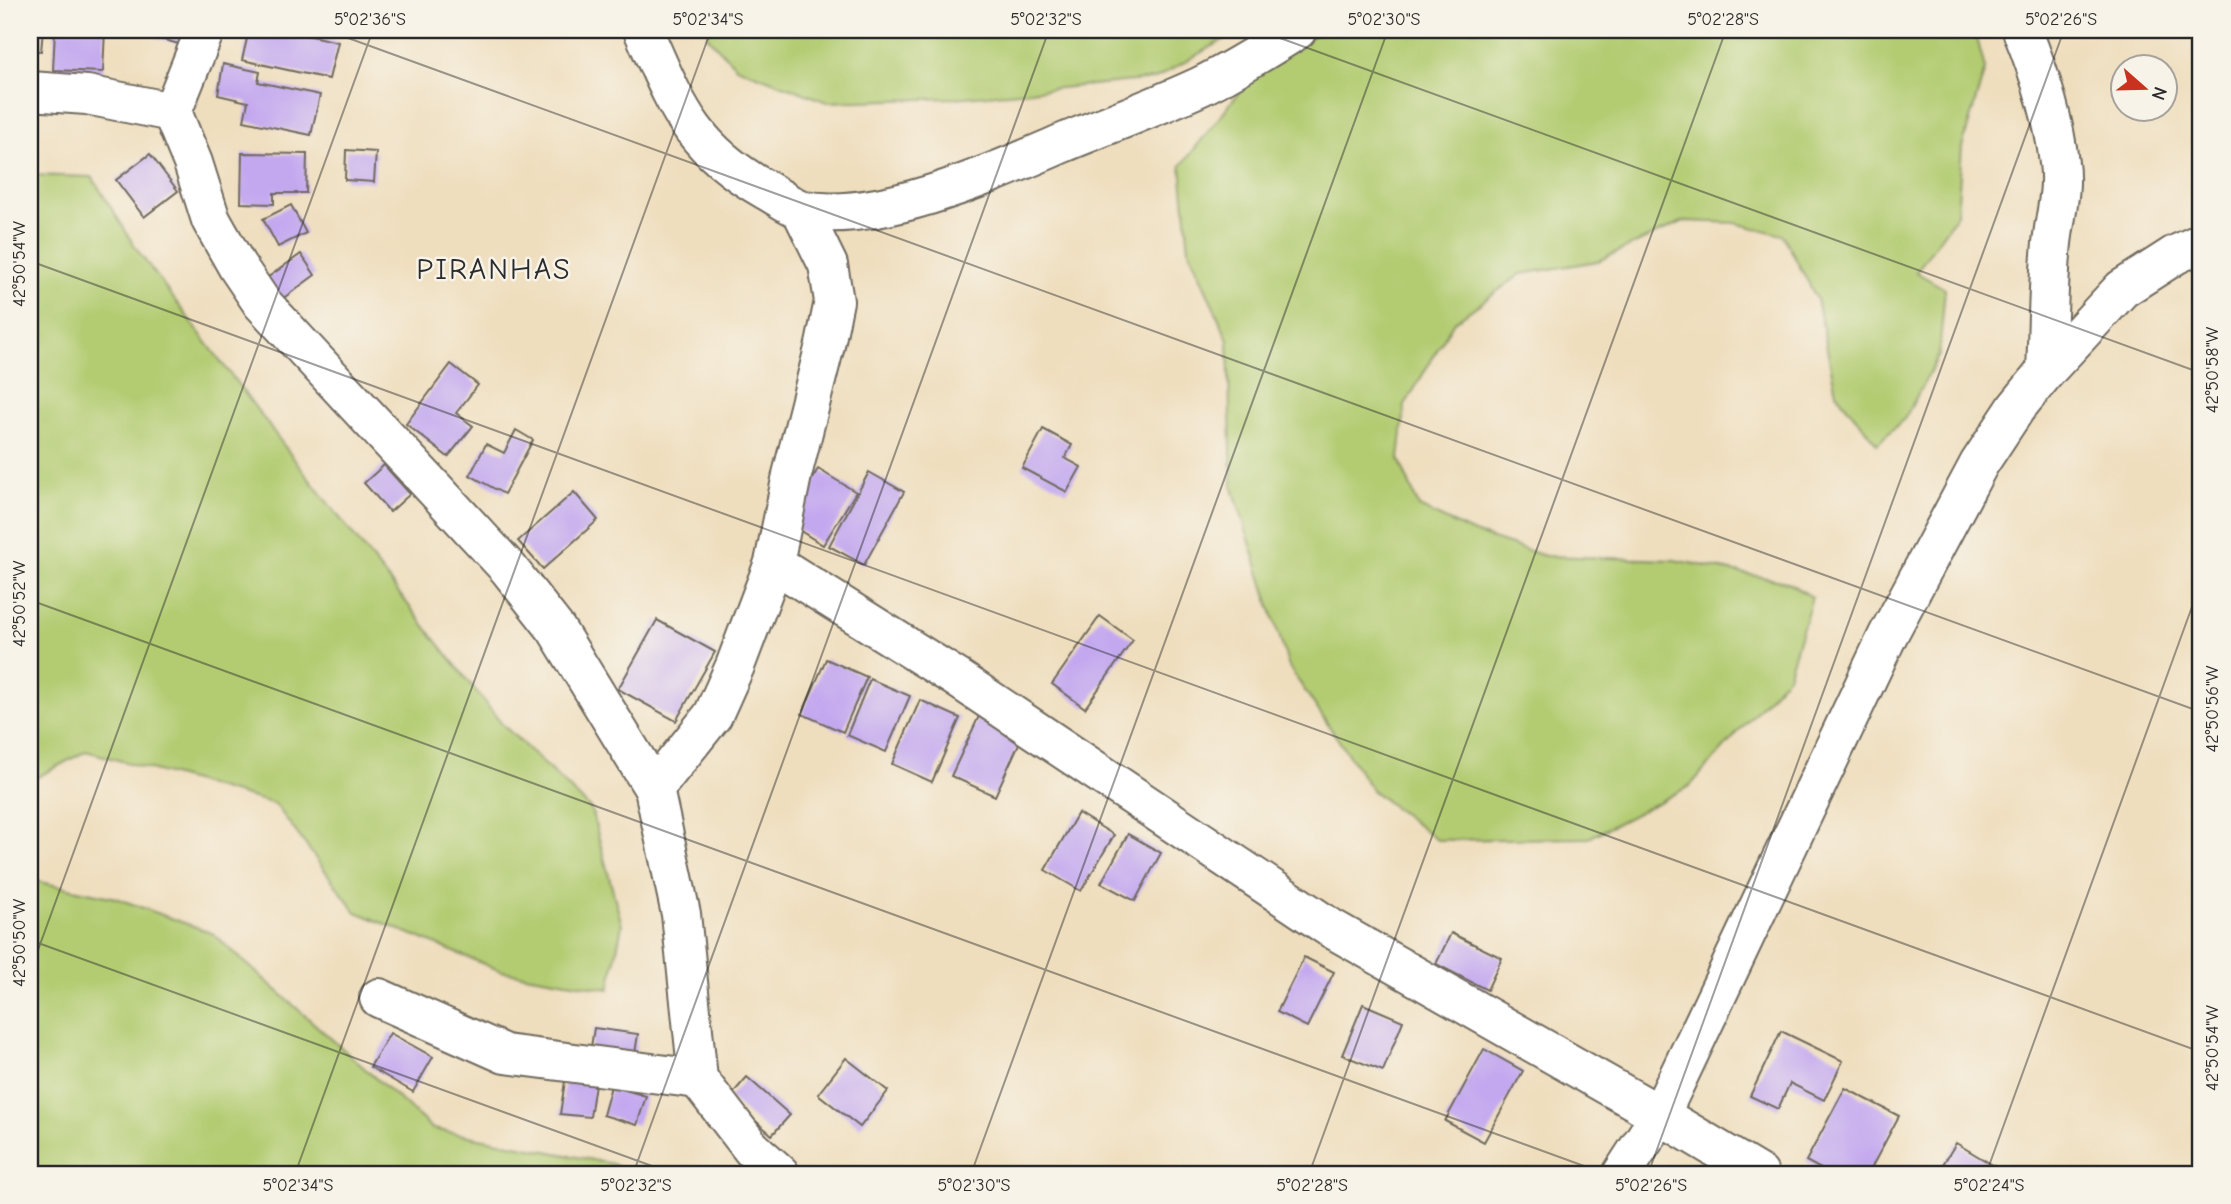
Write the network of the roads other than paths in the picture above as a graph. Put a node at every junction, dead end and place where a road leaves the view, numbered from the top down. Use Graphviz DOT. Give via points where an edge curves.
graph roads {
  1 [pos="205,30"];
  2 [pos="643,30"];
  3 [pos="1297,30"];
  4 [pos="2022,30"];
  5 [pos="30,91"];
  6 [pos="172,112"];
  7 [pos="801,209"];
  8 [pos="2201,243"];
  9 [pos="2046,371"];
  10 [pos="774,563"];
  11 [pos="654,789"];
  12 [pos="379,999"];
  13 [pos="698,1079"];
  14 [pos="1660,1115"];
  15 [pos="780,1174"];
  16 [pos="1622,1174"];
  17 [pos="1759,1174"];
  1 -- 6 [label="street"];
  2 -- 7 [label="street" via="680,112 696,135 752,183"];
  3 -- 7 [label="street" via="1200,86 982,177 880,206 842,211"];
  4 -- 9 [label="street" via="2036,66 2060,165"];
  5 -- 6 [label="street" via="87,95"];
  6 -- 11 [label="street" via="211,220 262,303 508,568 556,629"];
  7 -- 10 [label="street" via="828,265 834,301"];
  8 -- 9 [label="street" via="2122,289"];
  9 -- 14 [label="street" via="1979,464 1888,635"];
  10 -- 11 [label="street" via="713,715"];
  10 -- 14 [label="street" via="957,678 1329,927"];
  11 -- 13 [label="street" via="681,914"];
  12 -- 13 [label="street" via="506,1054"];
  13 -- 15 [label="street" via="752,1149"];
  14 -- 16 [label="street"];
  14 -- 17 [label="street"];
}
